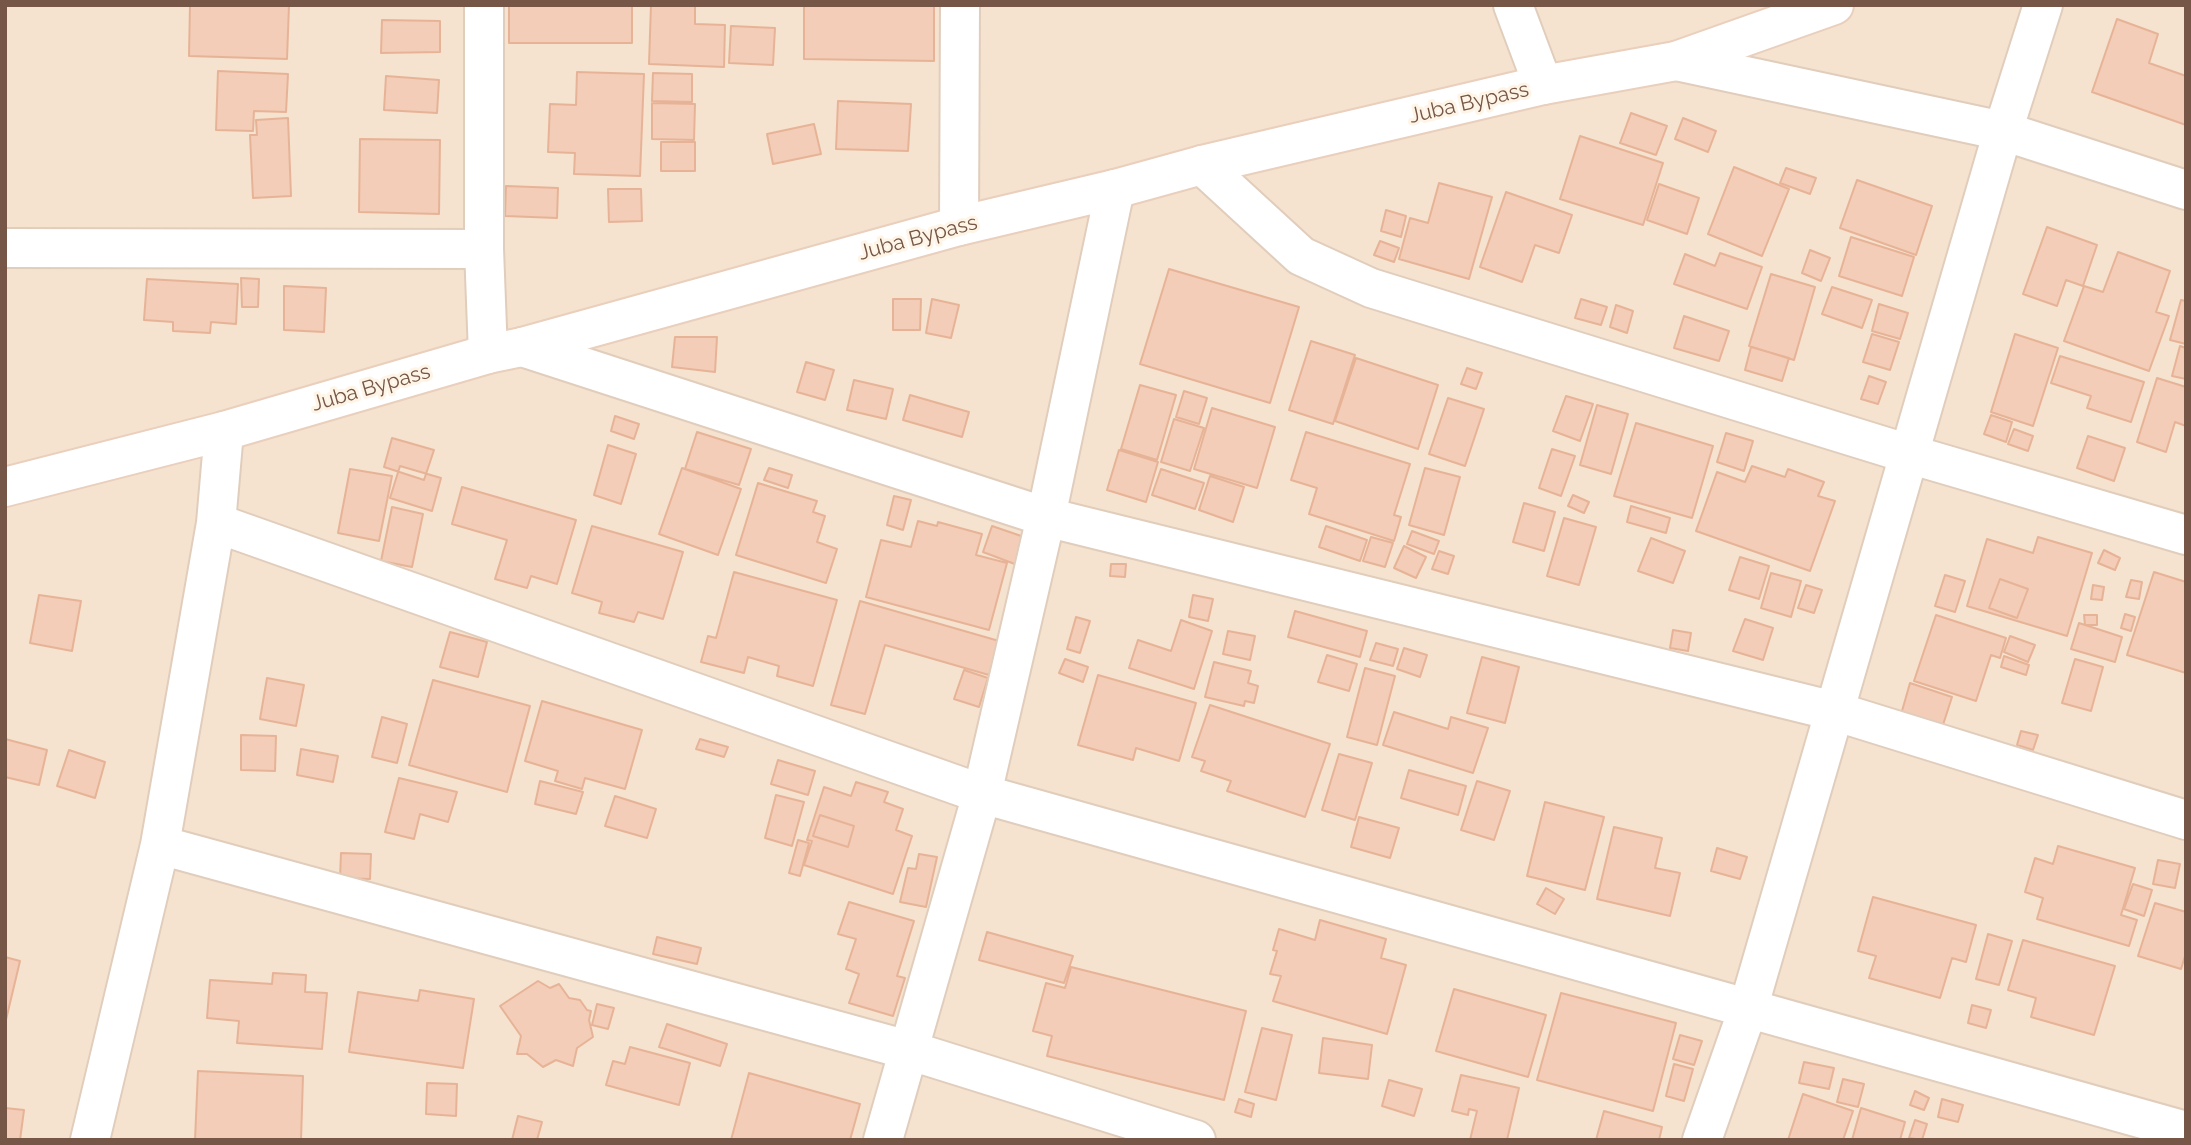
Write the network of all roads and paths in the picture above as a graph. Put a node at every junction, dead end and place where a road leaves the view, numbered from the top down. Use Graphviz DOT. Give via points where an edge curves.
graph roads {
  1 [pos="484,5"];
  2 [pos="960,5"];
  3 [pos="1513,5"];
  4 [pos="1834,5"];
  5 [pos="2043,5"];
  6 [pos="1676,61"];
  7 [pos="1544,85"];
  8 [pos="2003,131"];
  9 [pos="1202,165"];
  10 [pos="1115,189"];
  11 [pos="2186,190"];
  12 [pos="958,226"];
  13 [pos="5,248"];
  14 [pos="484,250"];
  15 [pos="505,350"];
  16 [pos="224,430"];
  17 [pos="1909,454"];
  18 [pos="5,487"];
  19 [pos="1046,517"];
  20 [pos="216,523"];
  21 [pos="2186,536"];
  22 [pos="1835,711"];
  23 [pos="982,794"];
  24 [pos="2186,820"];
  25 [pos="160,845"];
  26 [pos="1748,1009"];
  27 [pos="908,1050"];
  28 [pos="2186,1132"];
  29 [pos="90,1140"];
  30 [pos="883,1140"];
  31 [pos="1196,1140"];
  32 [pos="1702,1140"];
  1 -- 14 [label="street"];
  2 -- 12 [label="street"];
  3 -- 7 [label="street"];
  4 -- 6 [label="street, Juba Bypass"];
  5 -- 8 [label="street"];
  6 -- 7 [label="street, Juba Bypass"];
  6 -- 8 [label="street"];
  7 -- 9 [label="street, Juba Bypass"];
  8 -- 11 [label="street"];
  8 -- 17 [label="street"];
  9 -- 10 [label="street, Juba Bypass"];
  9 -- 17 [label="street" via="1301,256 1371,288"];
  10 -- 12 [label="street, Juba Bypass"];
  10 -- 19 [label="street"];
  12 -- 15 [label="street, Juba Bypass"];
  13 -- 14 [label="street"];
  14 -- 15 [label="street"];
  15 -- 16 [label="street, Juba Bypass"];
  15 -- 19 [label="street"];
  16 -- 18 [label="street, Juba Bypass"];
  16 -- 20 [label="street"];
  17 -- 21 [label="street"];
  17 -- 22 [label="street"];
  19 -- 22 [label="street"];
  19 -- 23 [label="street"];
  20 -- 23 [label="street"];
  20 -- 25 [label="street"];
  22 -- 24 [label="street"];
  22 -- 26 [label="street"];
  23 -- 26 [label="street"];
  23 -- 27 [label="street"];
  25 -- 27 [label="street"];
  25 -- 29 [label="street"];
  26 -- 28 [label="street"];
  26 -- 32 [label="street"];
  27 -- 30 [label="street"];
  27 -- 31 [label="street"];
}
